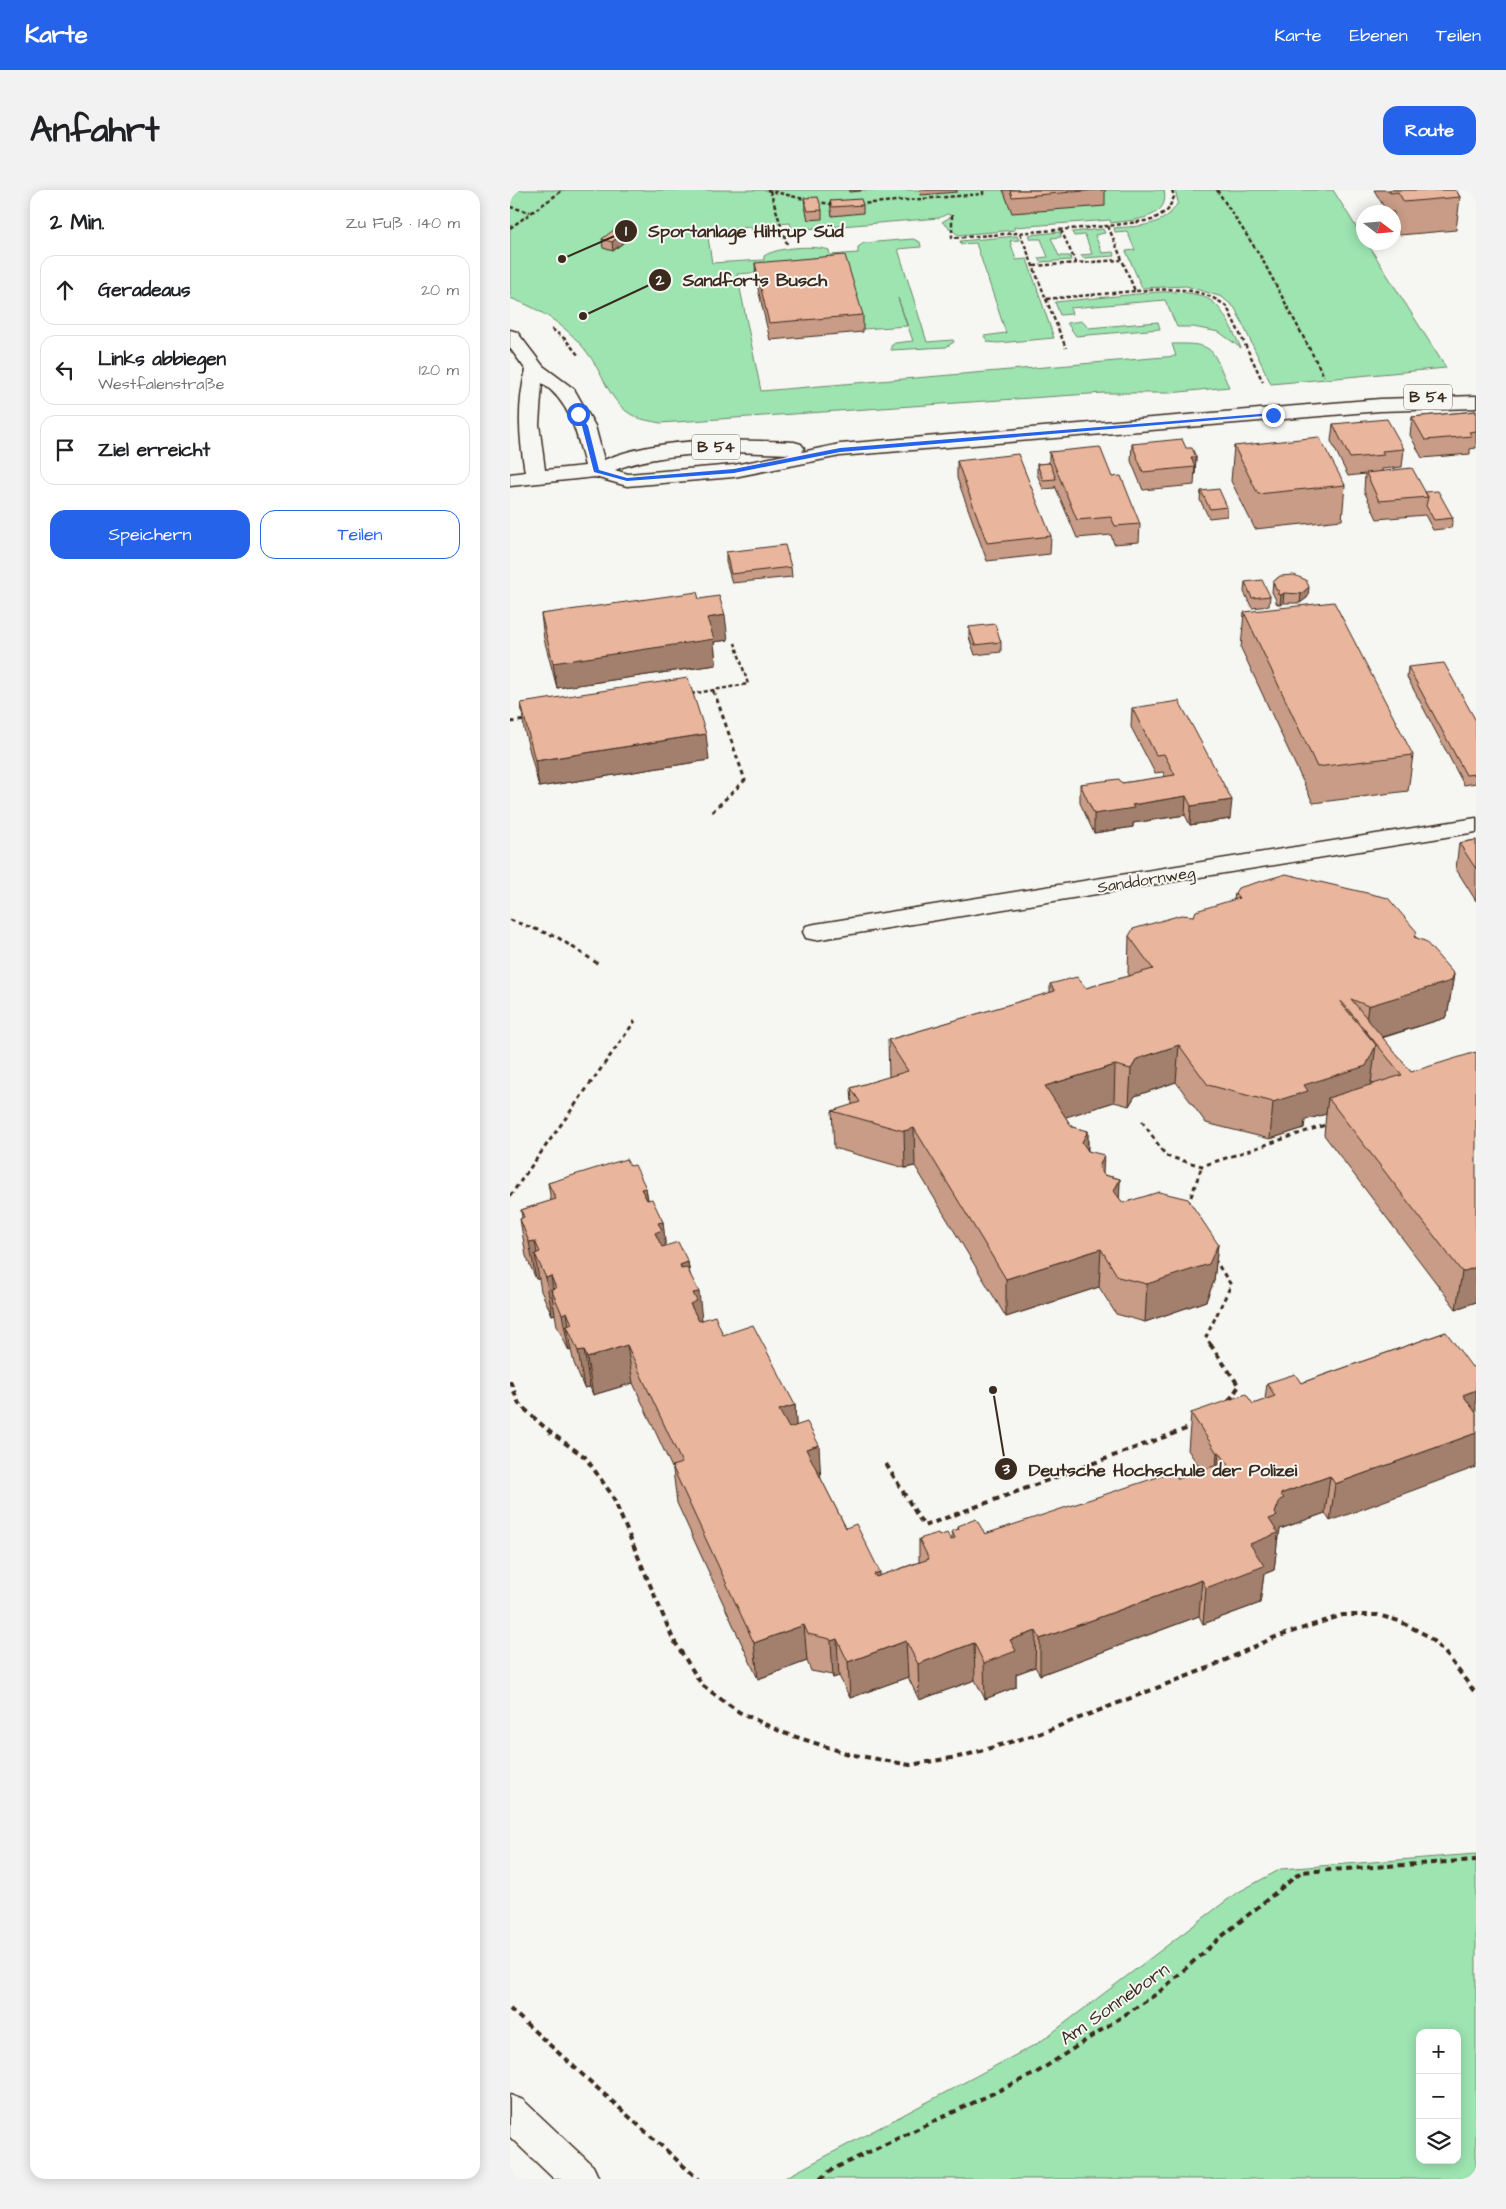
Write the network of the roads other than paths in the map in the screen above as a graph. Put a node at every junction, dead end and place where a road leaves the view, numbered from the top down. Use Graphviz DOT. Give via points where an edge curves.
graph roads {
  1 [pos="510,336"];
  2 [pos="536,370"];
  3 [pos="1476,388"];
  4 [pos="1476,402"];
  5 [pos="1380,405"];
  6 [pos="596,471"];
  7 [pos="536,477"];
  8 [pos="510,480"];
  9 [pos="1476,825"];
  10 [pos="815,932"];
  11 [pos="510,2112"];
  12 [pos="580,2179"];
  1 -- 2 [label="main road"];
  2 -- 6 [label="main road" via="564,389 585,426"];
  2 -- 7 [label="main road" via="529,392 529,443"];
  3 -- 5 [label="main road, B 54"];
  4 -- 5 [label="main road, B 54"];
  5 -- 6 [label="main road, B 54" via="840,450 734,471 627,480"];
  6 -- 7 [label="main road, B 54"];
  7 -- 8 [label="main road, B 54"];
  9 -- 10 [label="main road, Sanddornweg"];
  11 -- 12 [label="main road"];
}
